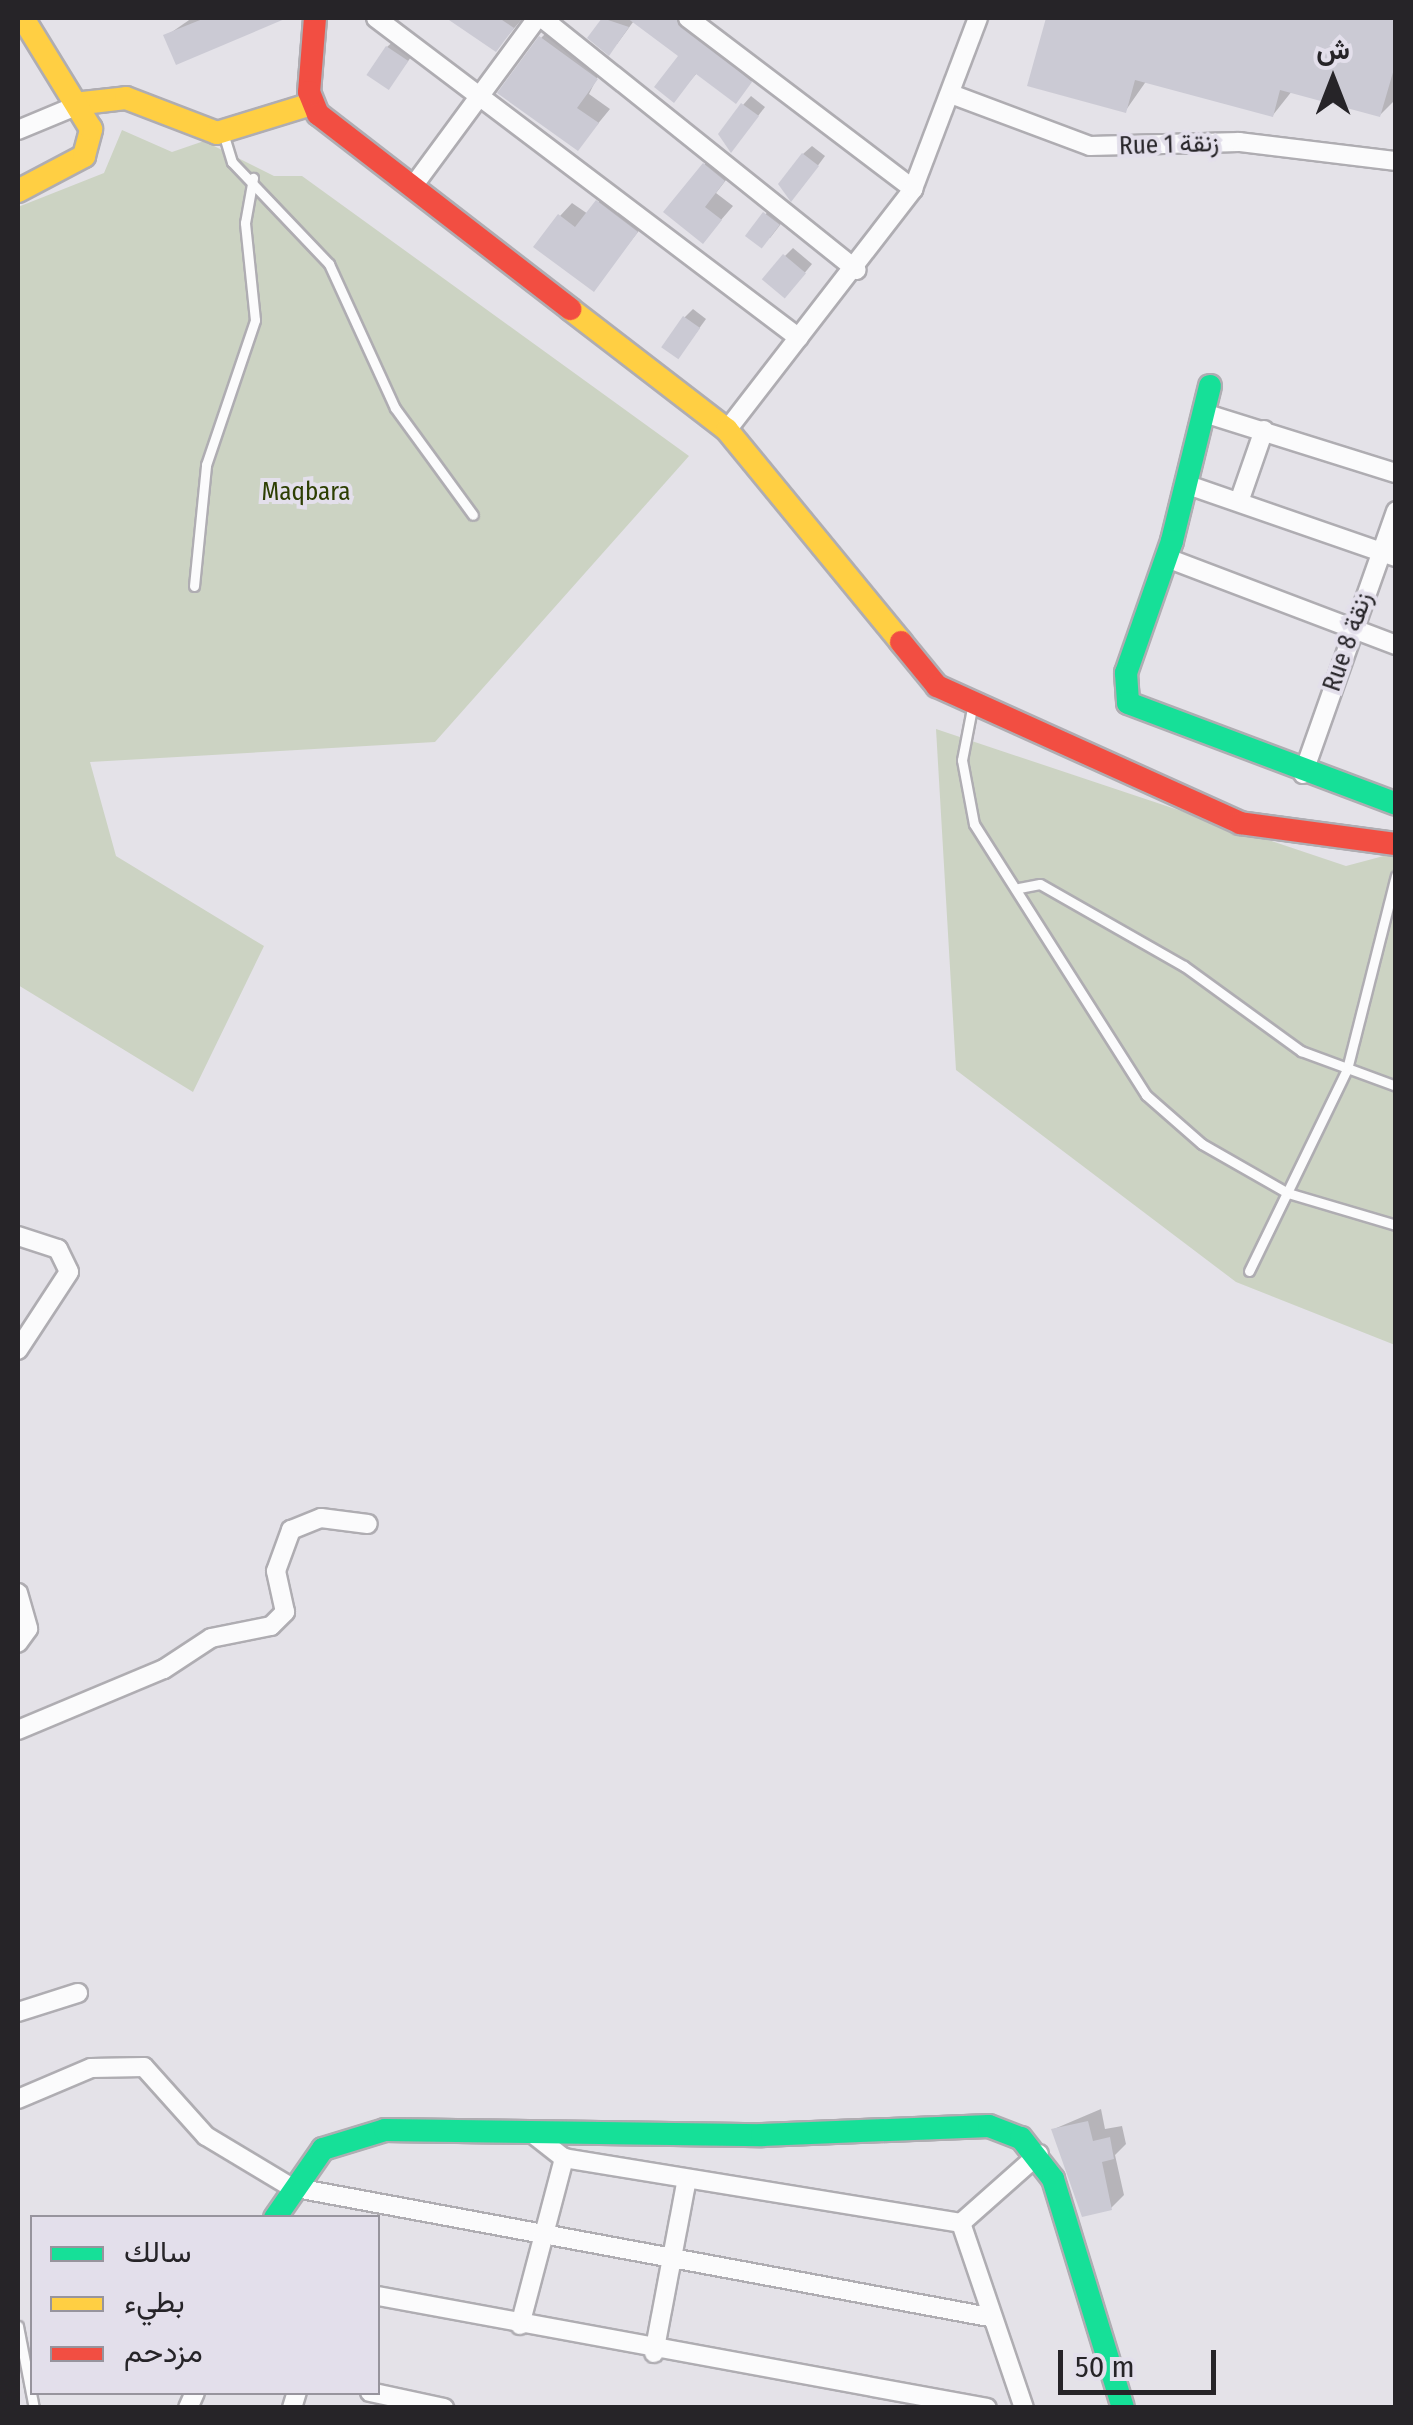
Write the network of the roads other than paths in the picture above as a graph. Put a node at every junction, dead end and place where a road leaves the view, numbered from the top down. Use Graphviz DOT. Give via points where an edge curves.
graph roads {
  1 [pos="23,18"];
  2 [pos="314,18"];
  3 [pos="376,18"];
  4 [pos="539,18"];
  5 [pos="688,18"];
  6 [pos="978,18"];
  7 [pos="950,94"];
  8 [pos="480,100"];
  9 [pos="83,103"];
  10 [pos="311,104"];
  11 [pos="18,130"];
  12 [pos="224,133"];
  13 [pos="1396,161"];
  14 [pos="252,178"];
  15 [pos="414,185"];
  16 [pos="913,189"];
  17 [pos="18,191"];
  18 [pos="856,270"];
  19 [pos="799,338"];
  20 [pos="1210,386"];
  21 [pos="1204,413"];
  22 [pos="727,430"];
  23 [pos="1264,430"];
  24 [pos="1396,473"];
  25 [pos="1188,485"];
  26 [pos="1240,499"];
  27 [pos="1396,511"];
  28 [pos="473,516"];
  29 [pos="1388,554"];
  30 [pos="1167,558"];
  31 [pos="194,586"];
  32 [pos="1354,629"];
  33 [pos="1396,645"];
  34 [pos="972,708"];
  35 [pos="1303,774"];
  36 [pos="1396,804"];
  37 [pos="1396,844"];
  38 [pos="1396,876"];
  39 [pos="1020,888"];
  40 [pos="1347,1069"];
  41 [pos="1396,1086"];
  42 [pos="1288,1193"];
  43 [pos="1396,1224"];
  44 [pos="18,1236"];
  45 [pos="1249,1271"];
  46 [pos="18,1350"];
  47 [pos="368,1524"];
  48 [pos="18,1593"];
  49 [pos="18,1643"];
  50 [pos="18,1730"];
  51 [pos="78,1993"];
  52 [pos="18,2012"];
  53 [pos="18,2100"];
  54 [pos="533,2134"];
  55 [pos="1039,2154"];
  56 [pos="564,2158"];
  57 [pos="687,2178"];
  58 [pos="291,2187"];
  59 [pos="277,2215"];
  60 [pos="961,2223"];
  61 [pos="542,2237"];
  62 [pos="672,2262"];
  63 [pos="380,2296"];
  64 [pos="988,2318"];
  65 [pos="520,2325"];
  66 [pos="18,2326"];
  67 [pos="654,2353"];
  68 [pos="30,2388"];
  69 [pos="380,2394"];
  70 [pos="444,2408"];
  71 [pos="987,2408"];
  72 [pos="1024,2408"];
  73 [pos="1123,2408"];
  1 -- 9 [label="street"];
  2 -- 10 [label="street"];
  3 -- 8 [label="street"];
  4 -- 8 [label="street"];
  4 -- 18 [label="street"];
  5 -- 16 [label="street"];
  6 -- 7 [label="street"];
  7 -- 13 [label="street, Rue 1 زنقة" via="1090,146 1239,142"];
  7 -- 16 [label="street"];
  8 -- 15 [label="street"];
  8 -- 19 [label="street"];
  9 -- 11 [label="street"];
  9 -- 12 [label="street" via="126,98"];
  9 -- 17 [label="street" via="91,129 84,156"];
  10 -- 12 [label="street"];
  10 -- 15 [label="street"];
  12 -- 14 [label="lane" via="232,162"];
  14 -- 28 [label="lane" via="330,264 395,408"];
  14 -- 31 [label="lane" via="244,222 255,320 206,465"];
  15 -- 22 [label="street"];
  16 -- 18 [label="street"];
  18 -- 19 [label="street"];
  19 -- 22 [label="street"];
  20 -- 21 [label="street"];
  21 -- 23 [label="street"];
  21 -- 25 [label="street"];
  22 -- 34 [label="street" via="904,657"];
  23 -- 24 [label="street"];
  23 -- 26 [label="street"];
  25 -- 26 [label="street"];
  25 -- 30 [label="street"];
  26 -- 29 [label="street"];
  27 -- 29 [label="street, Rue 8 زنقة"];
  29 -- 32 [label="street, Rue 8 زنقة"];
  30 -- 32 [label="street"];
  30 -- 35 [label="street" via="1126,672 1128,704"];
  32 -- 33 [label="street"];
  32 -- 35 [label="street, Rue 8 زنقة"];
  34 -- 37 [label="street" via="1251,827"];
  34 -- 39 [label="lane" via="964,795"];
  35 -- 36 [label="street"];
  38 -- 40 [label="lane"];
  39 -- 40 [label="lane" via="1040,884 1184,966 1249,1020"];
  39 -- 42 [label="lane" via="1146,1095 1202,1144"];
  40 -- 41 [label="lane"];
  40 -- 42 [label="lane"];
  42 -- 43 [label="lane"];
  42 -- 45 [label="lane"];
  44 -- 46 [label="street" via="58,1249 69,1272"];
  47 -- 50 [label="street" via="321,1518 291,1530 276,1572 286,1612 272,1626 210,1638 164,1669"];
  48 -- 49 [label="street" via="28,1628"];
  51 -- 52 [label="street"];
  53 -- 58 [label="street" via="91,2068 144,2066 206,2136"];
  54 -- 55 [label="street" via="970,2125 1006,2130"];
  54 -- 56 [label="street"];
  54 -- 58 [label="street" via="360,2134 323,2149"];
  55 -- 60 [label="street"];
  55 -- 73 [label="street"];
  56 -- 57 [label="street"];
  56 -- 61 [label="street"];
  57 -- 60 [label="street"];
  57 -- 62 [label="street"];
  58 -- 59 [label="street"];
  58 -- 61 [label="street"];
  60 -- 64 [label="street"];
  61 -- 62 [label="street"];
  61 -- 65 [label="street"];
  62 -- 64 [label="street"];
  62 -- 67 [label="street"];
  63 -- 65 [label="street"];
  64 -- 72 [label="street"];
  65 -- 67 [label="street"];
  66 -- 68 [label="lane"];
  67 -- 71 [label="street"];
  69 -- 70 [label="street"];
}
